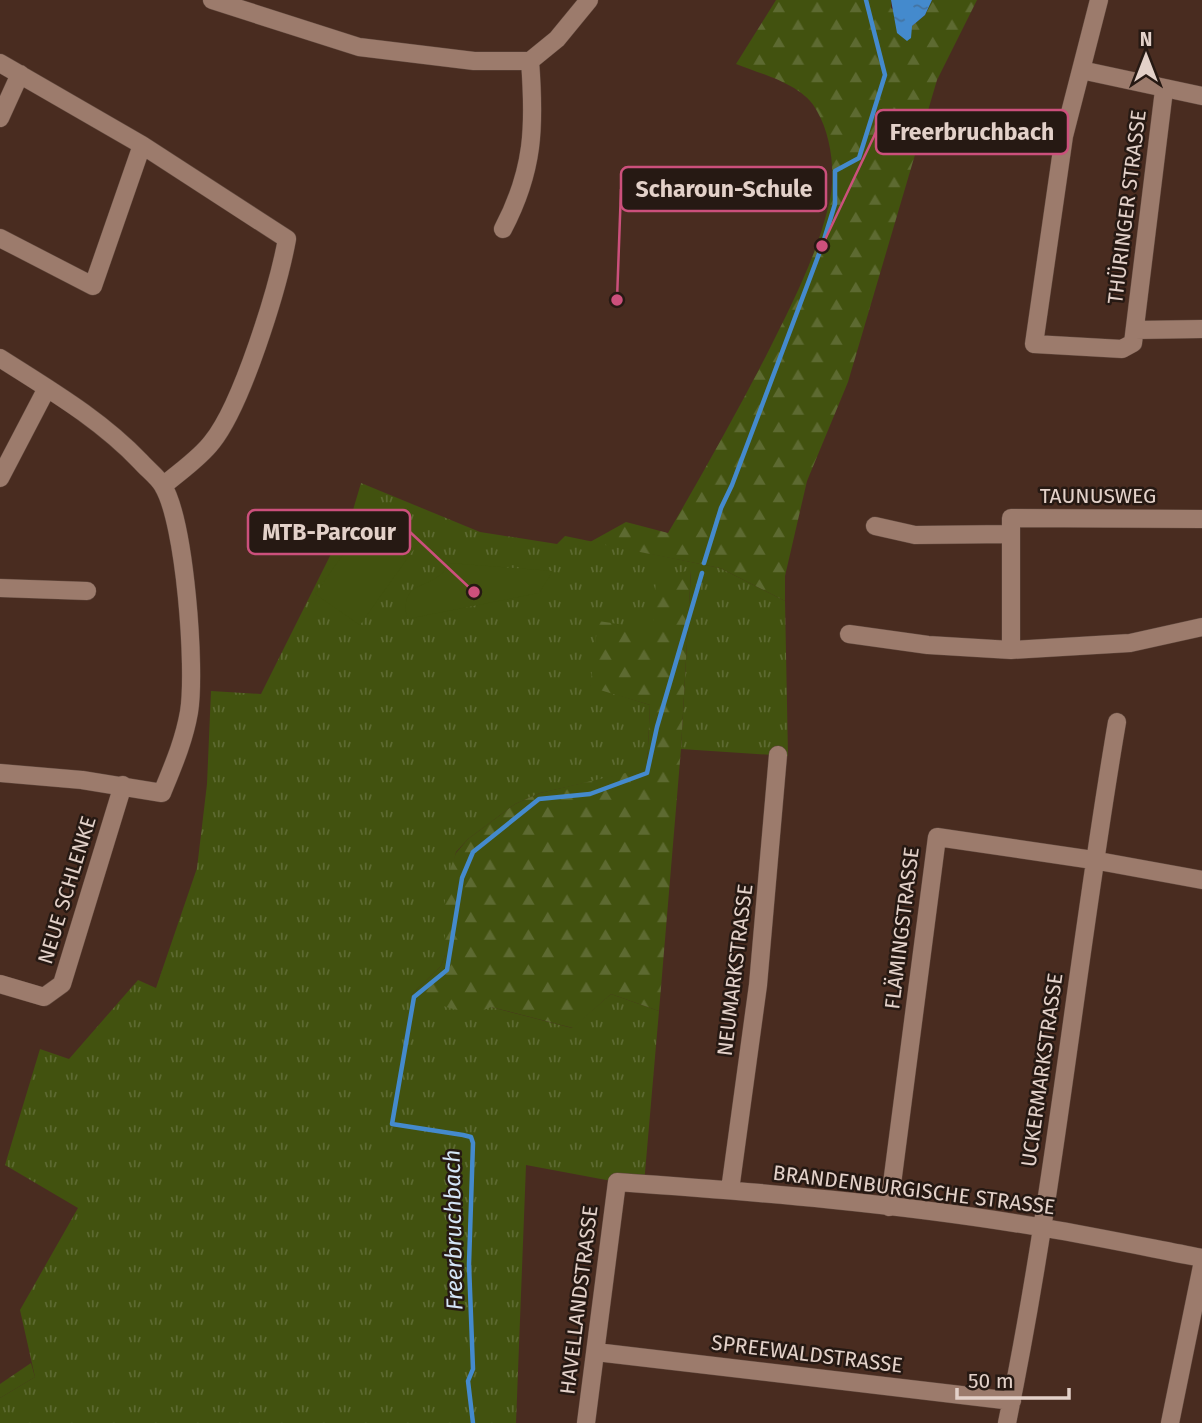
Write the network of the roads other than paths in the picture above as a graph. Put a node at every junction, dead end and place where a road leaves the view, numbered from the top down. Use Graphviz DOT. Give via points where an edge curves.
graph roads {
  1 [pos="212,0"];
  2 [pos="589,0"];
  3 [pos="1098,0"];
  4 [pos="530,61"];
  5 [pos="0,63"];
  6 [pos="1081,70"];
  7 [pos="20,74"];
  8 [pos="1164,90"];
  9 [pos="1202,96"];
  10 [pos="0,118"];
  11 [pos="142,145"];
  12 [pos="503,229"];
  13 [pos="0,238"];
  14 [pos="1202,329"];
  15 [pos="1135,330"];
  16 [pos="0,358"];
  17 [pos="47,388"];
  18 [pos="0,478"];
  19 [pos="163,486"];
  20 [pos="1202,519"];
  21 [pos="875,526"];
  22 [pos="1011,534"];
  23 [pos="0,588"];
  24 [pos="87,591"];
  25 [pos="1202,627"];
  26 [pos="849,634"];
  27 [pos="1012,650"];
  28 [pos="1117,722"];
  29 [pos="778,755"];
  30 [pos="0,773"];
  31 [pos="123,785"];
  32 [pos="1093,859"];
  33 [pos="1202,880"];
  34 [pos="0,984"];
  35 [pos="617,1182"];
  36 [pos="730,1190"];
  37 [pos="889,1207"];
  38 [pos="1044,1228"];
  39 [pos="1202,1258"];
  40 [pos="1202,1266"];
  41 [pos="596,1352"];
  42 [pos="1012,1401"];
  43 [pos="586,1423"];
  44 [pos="1007,1423"];
  45 [pos="1170,1423"];
  1 -- 4 [label="street" via="359,47 474,61"];
  2 -- 4 [label="street"];
  3 -- 6 [label="street"];
  4 -- 12 [label="street" via="535,118 530,161 519,199"];
  5 -- 7 [label="street"];
  6 -- 8 [label="street"];
  6 -- 15 [label="street, THÜRINGER STRASSE" via="1064,136 1034,344 1122,349 1133,343"];
  7 -- 10 [label="street"];
  7 -- 11 [label="street"];
  8 -- 9 [label="street"];
  8 -- 15 [label="street, THÜRINGER STRASSE"];
  11 -- 13 [label="street" via="93,286"];
  11 -- 19 [label="street" via="287,239 257,341 225,423 211,444"];
  14 -- 15 [label="street, THÜRINGER STRASSE"];
  16 -- 17 [label="street"];
  17 -- 18 [label="street"];
  17 -- 19 [label="street" via="120,440"];
  19 -- 31 [label="street" via="177,523 184,564 192,690 182,741 162,793"];
  20 -- 22 [label="street, TAUNUSWEG" via="1011,518"];
  21 -- 22 [label="street" via="915,535"];
  22 -- 27 [label="street"];
  23 -- 24 [label="street"];
  25 -- 27 [label="street" via="1130,643"];
  26 -- 27 [label="street"];
  28 -- 32 [label="street, UCKERMARKSTRASSE"];
  29 -- 36 [label="street, NEUMARKSTRASSE" via="758,985"];
  30 -- 31 [label="street"];
  31 -- 34 [label="street, NEUE SCHLENKE" via="62,984 44,997"];
  32 -- 33 [label="street, FLÄMINGSTRASSE"];
  32 -- 37 [label="street, FLÄMINGSTRASSE" via="937,837"];
  32 -- 38 [label="street, UCKERMARKSTRASSE"];
  35 -- 36 [label="street, BRANDENBURGISCHE STRASSE"];
  35 -- 41 [label="street, HAVELLANDSTRASSE"];
  36 -- 37 [label="street, BRANDENBURGISCHE STRASSE"];
  37 -- 38 [label="street, BRANDENBURGISCHE STRASSE"];
  38 -- 39 [label="street, BRANDENBURGISCHE STRASSE"];
  38 -- 42 [label="street, UCKERMARKSTRASSE"];
  40 -- 45 [label="street"];
  41 -- 42 [label="street, SPREEWALDSTRASSE"];
  41 -- 43 [label="street, HAVELLANDSTRASSE"];
  42 -- 44 [label="street, UCKERMARKSTRASSE"];
}
